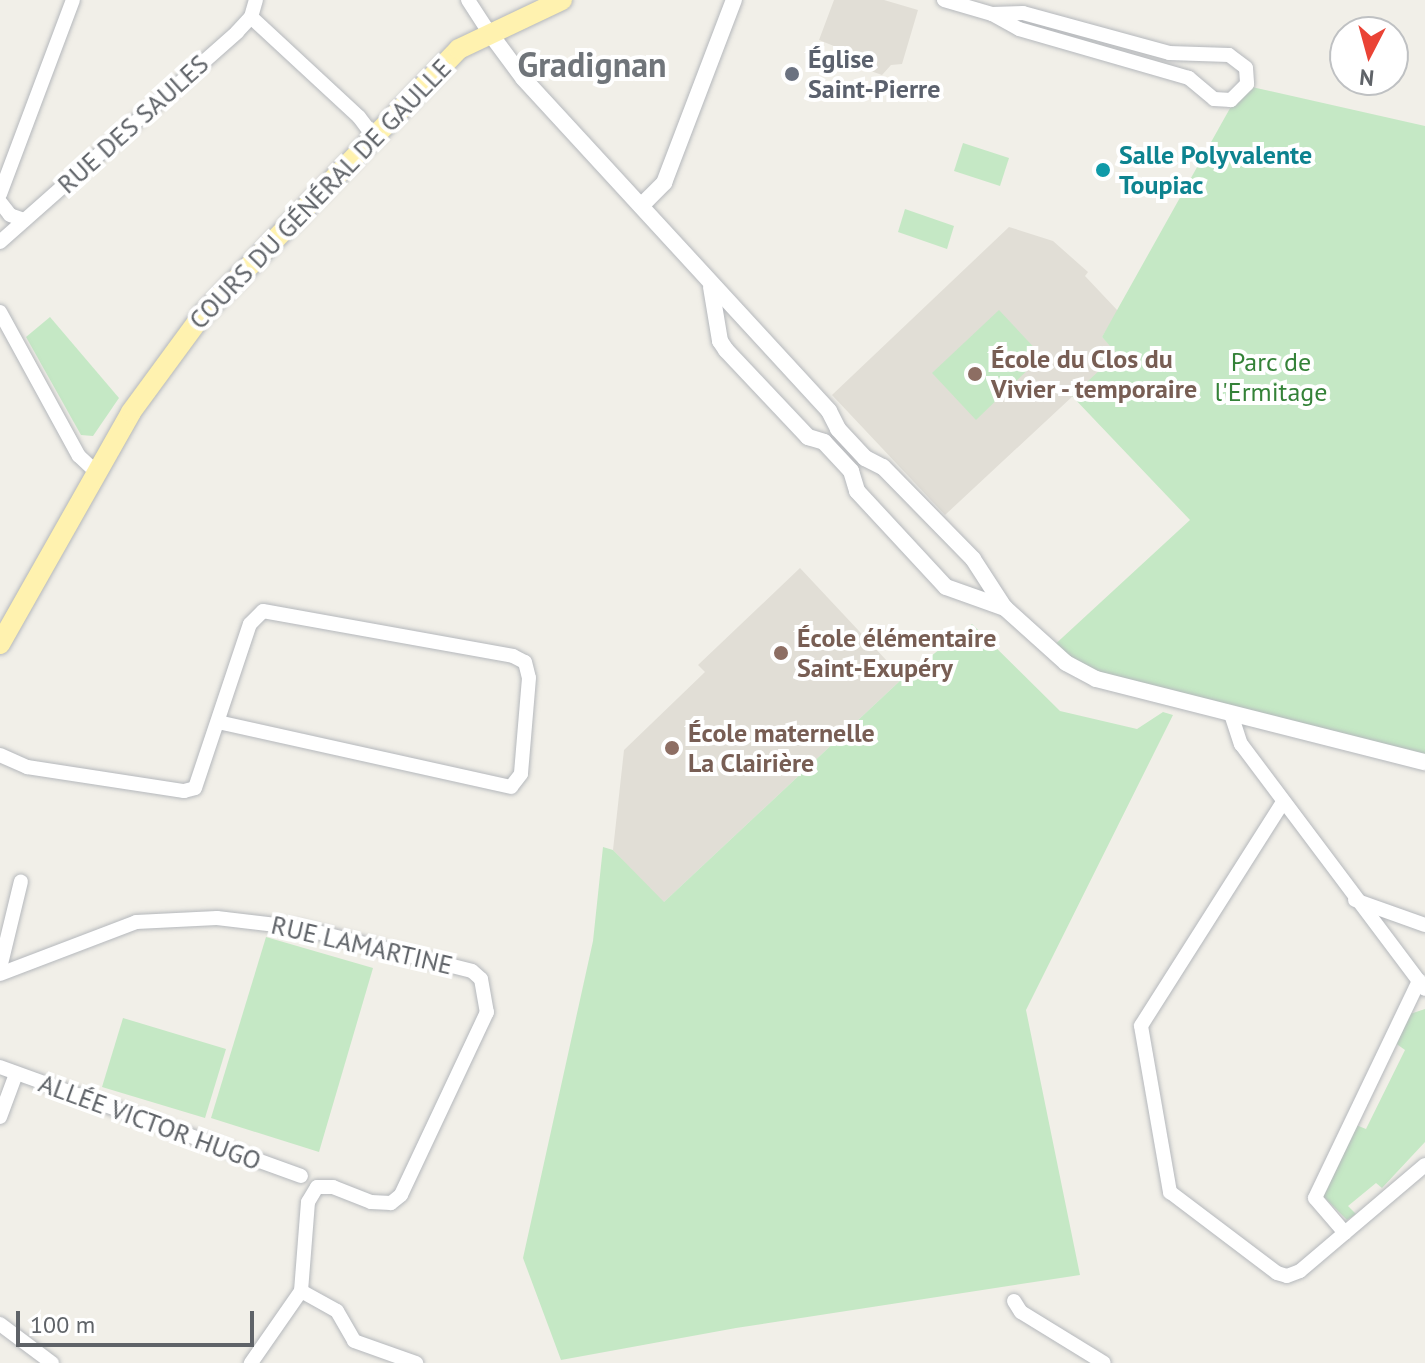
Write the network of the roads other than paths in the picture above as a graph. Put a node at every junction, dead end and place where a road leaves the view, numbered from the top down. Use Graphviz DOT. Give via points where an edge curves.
graph roads {
  1 [pos="73,0"];
  2 [pos="256,0"];
  3 [pos="468,0"];
  4 [pos="562,0"];
  5 [pos="734,0"];
  6 [pos="944,0"];
  7 [pos="992,14"];
  8 [pos="251,17"];
  9 [pos="489,32"];
  10 [pos="374,137"];
  11 [pos="0,194"];
  12 [pos="0,202"];
  13 [pos="641,206"];
  14 [pos="24,220"];
  15 [pos="0,242"];
  16 [pos="711,287"];
  17 [pos="0,312"];
  18 [pos="737,314"];
  19 [pos="718,324"];
  20 [pos="95,471"];
  21 [pos="983,578"];
  22 [pos="969,597"];
  23 [pos="1005,608"];
  24 [pos="0,644"];
  25 [pos="1231,714"];
  26 [pos="219,722"];
  27 [pos="0,755"];
  28 [pos="1425,762"];
  29 [pos="1283,802"];
  30 [pos="21,881"];
  31 [pos="1354,900"];
  32 [pos="1425,925"];
  33 [pos="0,971"];
  34 [pos="1422,985"];
  35 [pos="0,1067"];
  36 [pos="16,1074"];
  37 [pos="0,1117"];
  38 [pos="1425,1165"];
  39 [pos="301,1176"];
  40 [pos="1345,1233"];
  41 [pos="301,1291"];
  42 [pos="1014,1301"];
  43 [pos="0,1324"];
  44 [pos="52,1363"];
  45 [pos="251,1363"];
  46 [pos="416,1363"];
  47 [pos="1104,1363"];
  1 -- 11 [label="street"];
  2 -- 8 [label="street"];
  3 -- 9 [label="street"];
  4 -- 9 [label="main road, COURS DU GÉNÉRAL DE GAULLE"];
  5 -- 13 [label="street" via="664,183"];
  6 -- 7 [label="street"];
  7 -- 7 [label="street" via="1019,29 1189,78 1214,99 1231,100 1247,84 1246,68 1229,55 1194,58 1023,13"];
  8 -- 10 [label="street"];
  8 -- 14 [label="street, RUE DES SAULES"];
  9 -- 10 [label="main road, COURS DU GÉNÉRAL DE GAULLE" via="459,49"];
  9 -- 13 [label="street" via="523,78"];
  10 -- 20 [label="main road, COURS DU GÉNÉRAL DE GAULLE" via="203,314 151,381"];
  12 -- 14 [label="street" via="10,215"];
  13 -- 16 [label="street"];
  14 -- 15 [label="street, RUE DES SAULES"];
  16 -- 18 [label="street"];
  16 -- 19 [label="street"];
  17 -- 20 [label="street" via="79,456"];
  18 -- 19 [label="street"];
  18 -- 21 [label="street" via="829,411 865,458 883,467 973,559"];
  19 -- 22 [label="street" via="726,350 808,437 824,442 851,471 857,491 946,587"];
  20 -- 24 [label="main road, COURS DU GÉNÉRAL DE GAULLE"];
  21 -- 22 [label="street"];
  21 -- 23 [label="street"];
  22 -- 23 [label="street"];
  23 -- 25 [label="street" via="1066,663 1096,679"];
  25 -- 28 [label="street"];
  25 -- 29 [label="street" via="1234,734"];
  26 -- 26 [label="street" via="250,624 263,611 513,656 525,662 529,678 521,774 511,787"];
  26 -- 27 [label="street" via="200,781 184,791 27,767"];
  29 -- 31 [label="street"];
  29 -- 40 [label="street" via="1141,1026 1139,1037 1174,1199 1287,1276"];
  30 -- 33 [label="street"];
  31 -- 32 [label="street"];
  31 -- 34 [label="street"];
  33 -- 41 [label="street, RUE LAMARTINE" via="136,922 217,918 301,928 472,971 488,997 487,1012 401,1195 391,1203 317,1187 308,1202"];
  34 -- 40 [label="street" via="1315,1198"];
  35 -- 36 [label="street, ALLÉE VICTOR HUGO"];
  36 -- 37 [label="street"];
  36 -- 39 [label="street, ALLÉE VICTOR HUGO"];
  38 -- 40 [label="street"];
  41 -- 45 [label="street"];
  41 -- 46 [label="street" via="337,1311 354,1341"];
  42 -- 47 [label="street" via="1021,1312"];
  43 -- 44 [label="street"];
}
